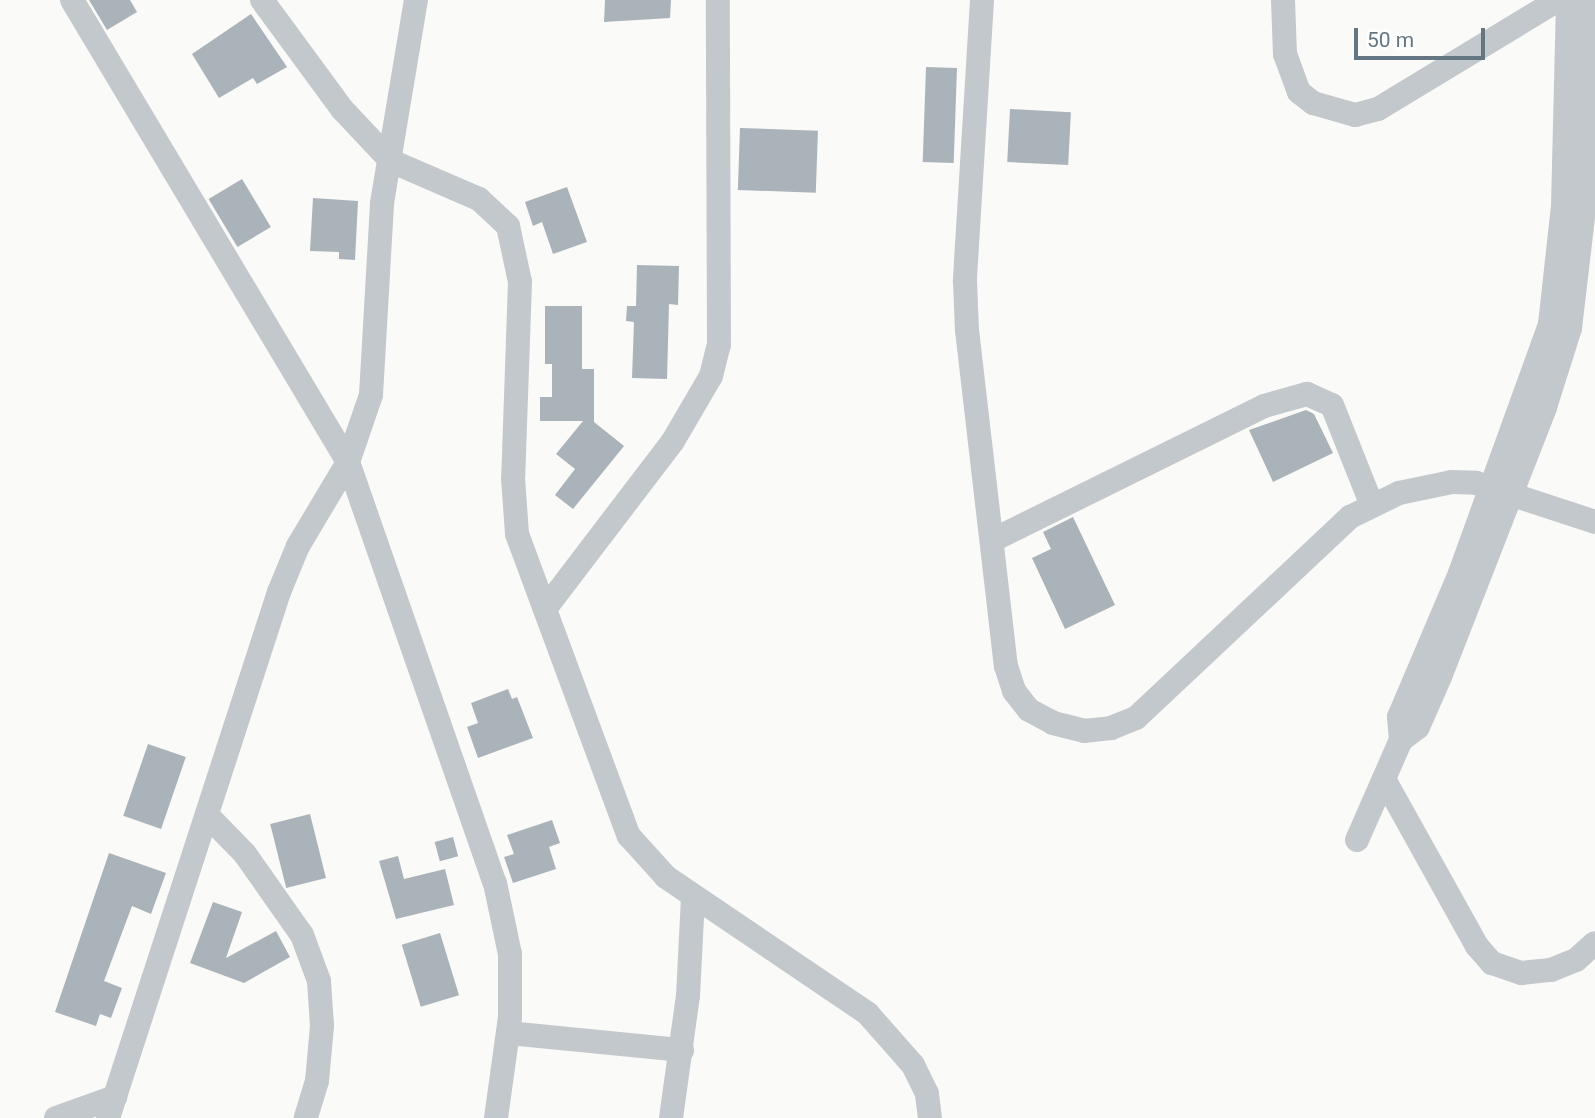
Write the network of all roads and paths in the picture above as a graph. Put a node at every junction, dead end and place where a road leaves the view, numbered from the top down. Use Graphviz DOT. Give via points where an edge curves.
graph roads {
  1 [pos="72,0"];
  2 [pos="262,0"];
  3 [pos="416,0"];
  4 [pos="718,0"];
  5 [pos="982,0"];
  6 [pos="1283,0"];
  7 [pos="1558,0"];
  8 [pos="1568,0"];
  9 [pos="1588,0"];
  10 [pos="391,161"];
  11 [pos="348,462"];
  12 [pos="1503,490"];
  13 [pos="1371,503"];
  14 [pos="1595,522"];
  15 [pos="993,540"];
  16 [pos="545,609"];
  17 [pos="1384,779"];
  18 [pos="207,815"];
  19 [pos="1357,840"];
  20 [pos="693,896"];
  21 [pos="1595,943"];
  22 [pos="508,1033"];
  23 [pos="682,1050"];
  24 [pos="111,1108"];
  25 [pos="56,1118"];
  26 [pos="306,1118"];
  27 [pos="495,1118"];
  28 [pos="671,1118"];
  29 [pos="930,1118"];
  1 -- 11 [label="street"];
  2 -- 10 [label="street" via="342,109"];
  3 -- 10 [label="street"];
  4 -- 16 [label="street" via="719,345 711,376 673,441"];
  5 -- 15 [label="street" via="965,281"];
  6 -- 7 [label="street" via="1285,54 1299,92 1330,110 1355,115 1378,109"];
  8 -- 12 [label="street" via="1557,276"];
  9 -- 12 [label="street" via="1584,208 1570,328"];
  10 -- 11 [label="street" via="382,203 371,395"];
  10 -- 16 [label="street" via="479,199 508,226 520,282 513,509 525,562"];
  11 -- 18 [label="street" via="303,536 279,592"];
  11 -- 22 [label="street" via="495,883 510,954"];
  12 -- 13 [label="street" via="1452,482"];
  12 -- 14 [label="street"];
  12 -- 17 [label="street" via="1399,717 1401,740"];
  13 -- 15 [label="street" via="1332,405 1307,394 1264,406"];
  13 -- 15 [label="street" via="1317,547 1136,718 1111,728 1084,731 1028,710 1014,691 1003,644"];
  16 -- 20 [label="street" via="617,813 646,859"];
  17 -- 19 [label="street"];
  17 -- 21 [label="street" via="1477,946 1492,963 1521,973 1551,970 1576,960"];
  18 -- 24 [label="street"];
  18 -- 26 [label="street" via="245,854 302,935 319,981 319,1054"];
  20 -- 23 [label="street"];
  20 -- 29 [label="street" via="868,1014 913,1065 927,1094"];
  22 -- 23 [label="street"];
  22 -- 27 [label="street"];
  23 -- 28 [label="street"];
  24 -- 25 [label="street"];
}
